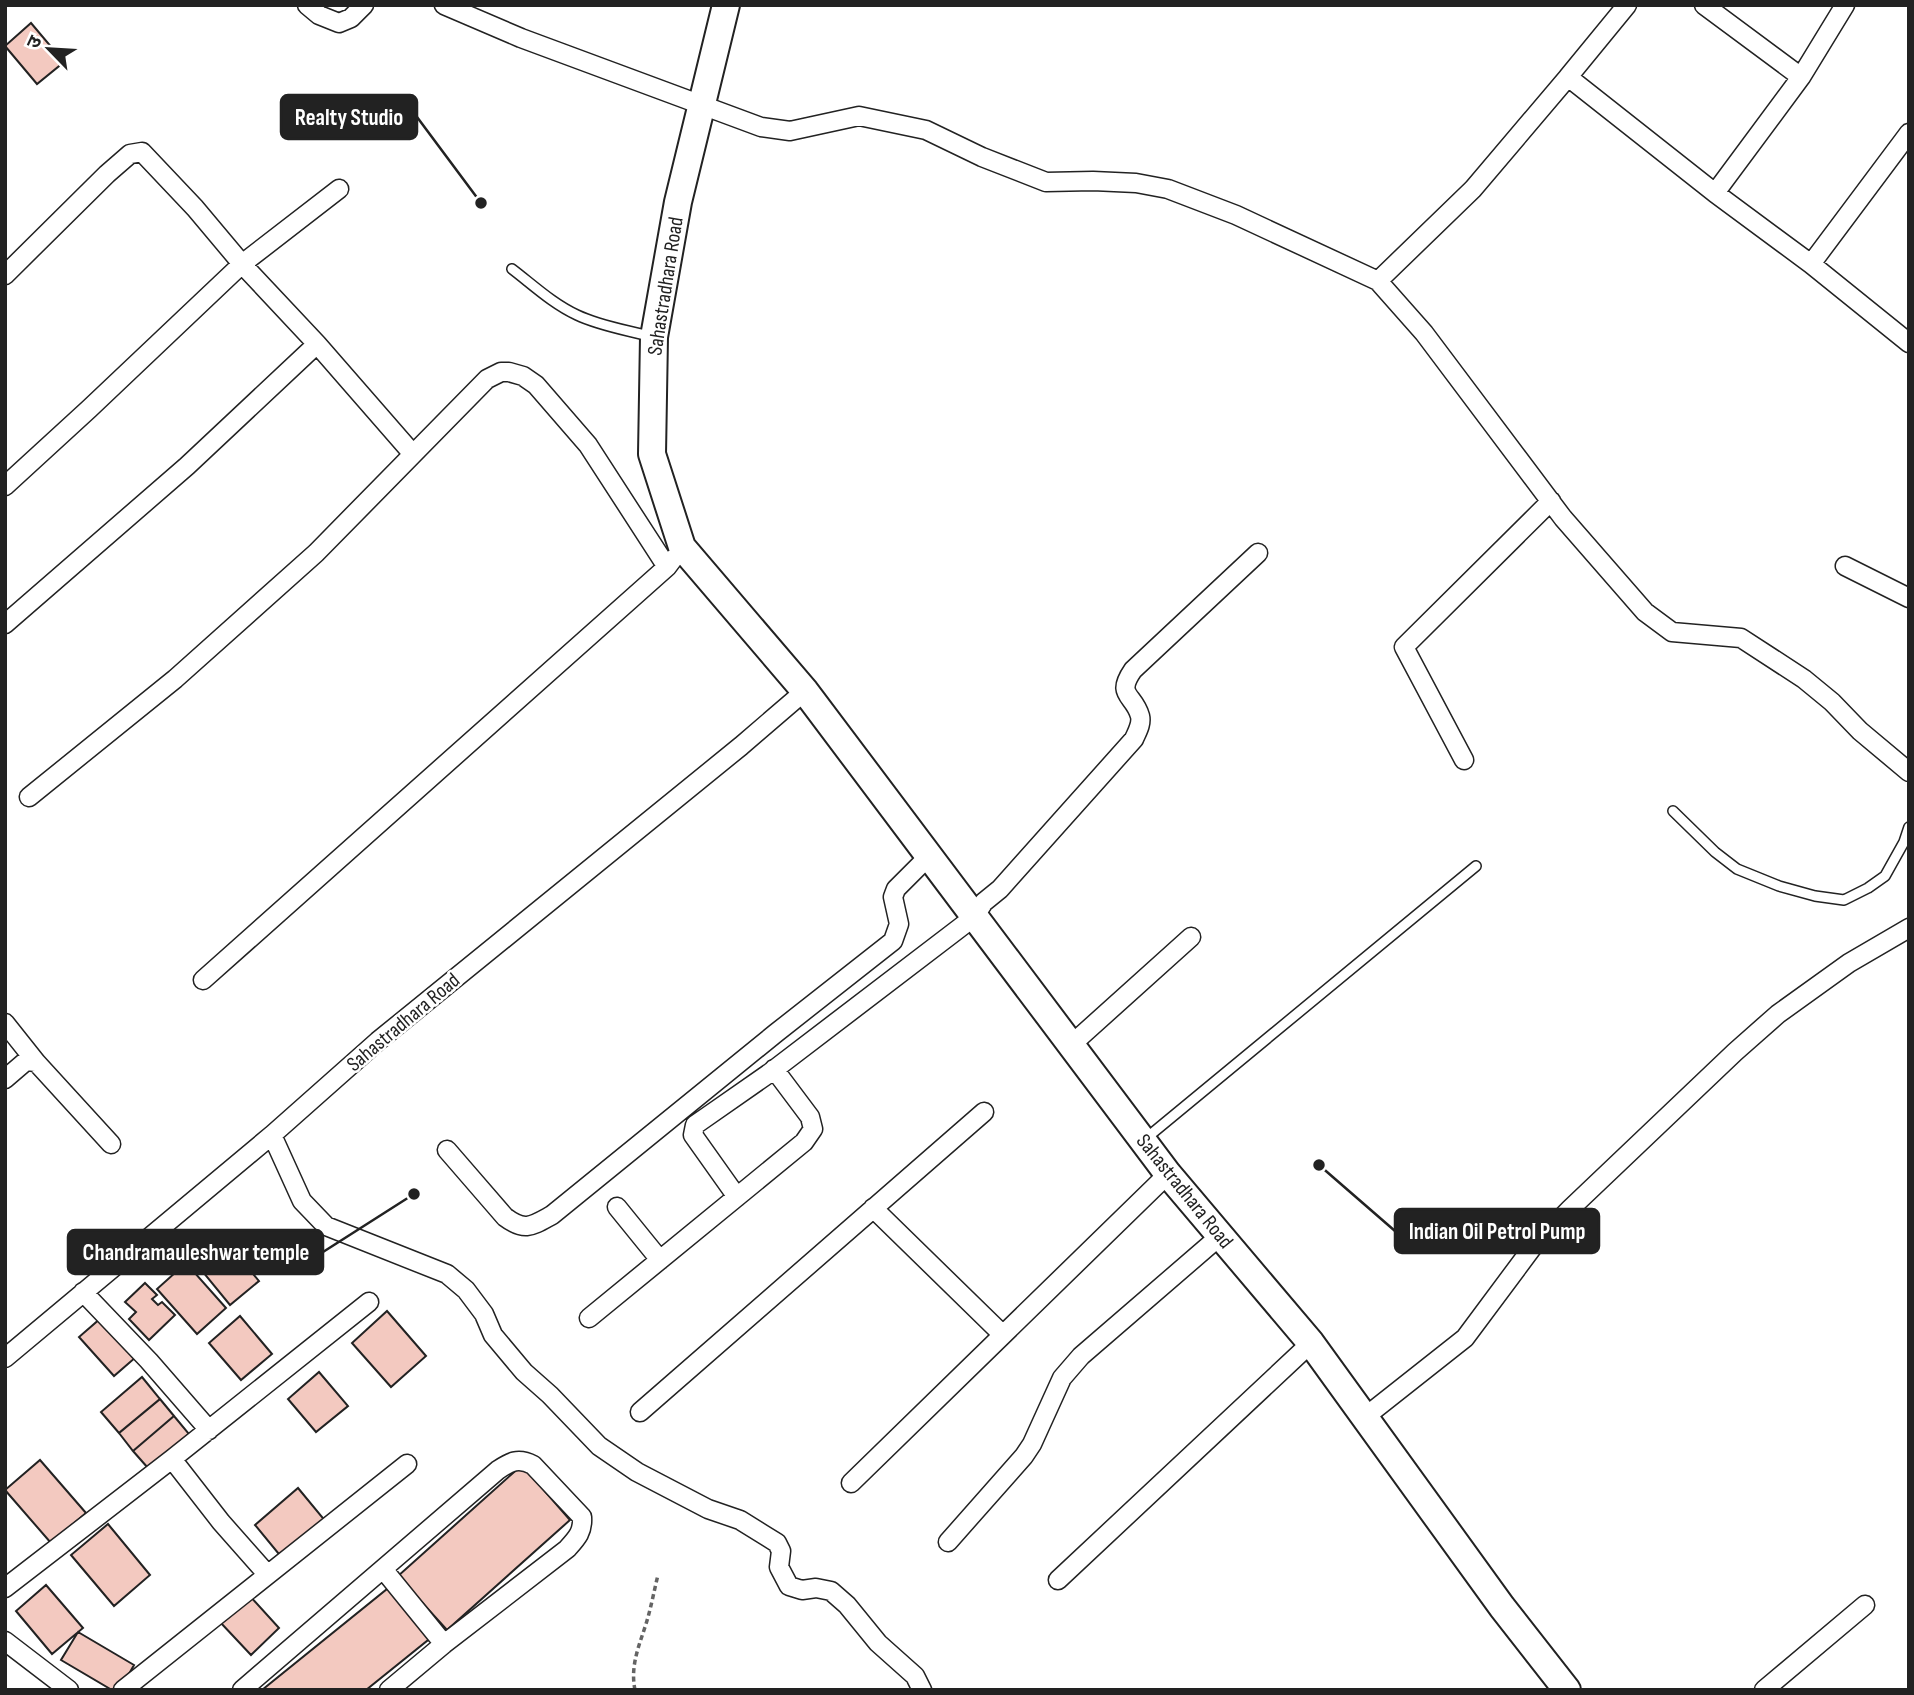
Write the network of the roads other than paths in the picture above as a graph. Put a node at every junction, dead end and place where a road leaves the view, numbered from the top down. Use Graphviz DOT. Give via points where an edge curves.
graph roads {
  1 [pos="307,5"];
  2 [pos="364,5"];
  3 [pos="444,5"];
  4 [pos="726,5"];
  5 [pos="1627,5"];
  6 [pos="1704,5"];
  7 [pos="1845,5"];
  8 [pos="1568,77"];
  9 [pos="1801,77"];
  10 [pos="702,106"];
  11 [pos="1909,133"];
  12 [pos="340,188"];
  13 [pos="1715,193"];
  14 [pos="242,264"];
  15 [pos="1811,264"];
  16 [pos="512,270"];
  17 [pos="5,275"];
  18 [pos="1378,281"];
  19 [pos="654,337"];
  20 [pos="1908,343"];
  21 [pos="317,344"];
  22 [pos="412,453"];
  23 [pos="5,485"];
  24 [pos="1551,501"];
  25 [pos="1258,553"];
  26 [pos="674,557"];
  27 [pos="1845,566"];
  28 [pos="1909,598"];
  29 [pos="5,624"];
  30 [pos="805,691"];
  31 [pos="1464,760"];
  32 [pos="1909,772"];
  33 [pos="29,797"];
  34 [pos="1673,811"];
  35 [pos="1909,827"];
  36 [pos="928,857"];
  37 [pos="1476,866"];
  38 [pos="974,917"];
  39 [pos="1909,928"];
  40 [pos="1191,937"];
  41 [pos="203,979"];
  42 [pos="5,1023"];
  43 [pos="1071,1045"];
  44 [pos="36,1062"];
  45 [pos="774,1069"];
  46 [pos="5,1079"];
  47 [pos="984,1112"];
  48 [pos="272,1135"];
  49 [pos="1143,1141"];
  50 [pos="111,1144"];
  51 [pos="447,1150"];
  52 [pos="1168,1174"];
  53 [pos="737,1198"];
  54 [pos="617,1206"];
  55 [pos="873,1208"];
  56 [pos="1220,1236"];
  57 [pos="660,1260"];
  58 [pos="83,1292"];
  59 [pos="369,1302"];
  60 [pos="589,1318"];
  61 [pos="1002,1334"];
  62 [pos="1311,1343"];
  63 [pos="6,1355"];
  64 [pos="640,1412"];
  65 [pos="1365,1417"];
  66 [pos="209,1430"];
  67 [pos="172,1459"];
  68 [pos="407,1464"];
  69 [pos="851,1483"];
  70 [pos="948,1542"];
  71 [pos="383,1569"];
  72 [pos="267,1574"];
  73 [pos="1058,1580"];
  74 [pos="5,1588"];
  75 [pos="1865,1605"];
  76 [pos="5,1641"];
  77 [pos="444,1644"];
  78 [pos="69,1690"];
  79 [pos="123,1690"];
  80 [pos="242,1690"];
  81 [pos="389,1690"];
  82 [pos="922,1690"];
  83 [pos="1567,1690"];
  84 [pos="1764,1690"];
  1 -- 2 [label="street" via="339,23"];
  3 -- 10 [label="street"];
  4 -- 10 [label="main road, Sahastradhara Road"];
  5 -- 8 [label="street"];
  6 -- 9 [label="street"];
  7 -- 9 [label="street"];
  8 -- 13 [label="street"];
  8 -- 18 [label="street" via="1473,189"];
  9 -- 13 [label="street"];
  10 -- 18 [label="street" via="761,127 790,131 859,116 926,130 1046,183 1136,183 1168,189"];
  10 -- 19 [label="main road, Sahastradhara Road" via="678,202"];
  11 -- 15 [label="street"];
  12 -- 14 [label="street"];
  13 -- 15 [label="street"];
  14 -- 17 [label="street" via="145,154 137,152 107,174"];
  14 -- 21 [label="street"];
  14 -- 23 [label="street"];
  15 -- 20 [label="street"];
  16 -- 19 [label="lane" via="576,314"];
  18 -- 24 [label="street" via="1424,333"];
  19 -- 26 [label="main road, Sahastradhara Road" via="652,454"];
  21 -- 22 [label="street"];
  21 -- 29 [label="street" via="187,466"];
  22 -- 26 [label="street" via="487,379 501,372 523,376 588,445"];
  22 -- 33 [label="street" via="316,554 175,679"];
  24 -- 31 [label="street" via="1404,647"];
  24 -- 32 [label="street" via="1645,612 1672,632 1741,638 1804,678"];
  25 -- 38 [label="street" via="1133,670 1124,686 1139,715 1134,739"];
  26 -- 30 [label="main road, Sahastradhara Road"];
  26 -- 41 [label="street"];
  27 -- 28 [label="street"];
  30 -- 36 [label="main road, Sahastradhara Road"];
  30 -- 48 [label="street, Sahastradhara Road" via="378,1041"];
  34 -- 35 [label="lane" via="1737,869 1815,897 1844,900 1885,876"];
  36 -- 38 [label="main road, Sahastradhara Road"];
  36 -- 51 [label="street" via="896,889 893,897 899,924 893,941 552,1215 535,1224 515,1225"];
  37 -- 49 [label="lane"];
  38 -- 43 [label="main road, Sahastradhara Road"];
  38 -- 45 [label="street"];
  39 -- 65 [label="street" via="1777,1014 1532,1248 1465,1338"];
  40 -- 43 [label="street"];
  42 -- 44 [label="street"];
  43 -- 49 [label="main road, Sahastradhara Road"];
  44 -- 46 [label="street" via="26,1061"];
  44 -- 50 [label="street"];
  45 -- 53 [label="street" via="810,1117 813,1129 804,1142"];
  45 -- 53 [label="street" via="697,1123 692,1132"];
  47 -- 55 [label="street"];
  48 -- 58 [label="street, Sahastradhara Road"];
  48 -- 82 [label="street" via="302,1201 326,1226 447,1274 466,1290 493,1335 524,1371 599,1446 637,1472 740,1520 777,1543 779,1567 789,1586 831,1591 915,1676"];
  49 -- 52 [label="main road, Sahastradhara Road"];
  52 -- 56 [label="main road, Sahastradhara Road"];
  52 -- 61 [label="street"];
  53 -- 57 [label="street"];
  54 -- 57 [label="street"];
  55 -- 61 [label="street"];
  55 -- 64 [label="street"];
  56 -- 62 [label="main road, Sahastradhara Road"];
  56 -- 70 [label="street" via="1081,1356 1062,1378 1032,1444 1012,1472"];
  57 -- 60 [label="street"];
  58 -- 63 [label="street, Sahastradhara Road"];
  58 -- 66 [label="street"];
  59 -- 66 [label="street"];
  61 -- 69 [label="street"];
  62 -- 65 [label="main road, Sahastradhara Road"];
  62 -- 73 [label="street"];
  65 -- 83 [label="main road, Sahastradhara Road"];
  66 -- 67 [label="street"];
  67 -- 72 [label="street"];
  67 -- 74 [label="street"];
  68 -- 72 [label="street"];
  71 -- 77 [label="street"];
  71 -- 77 [label="street" via="512,1461 533,1465 582,1517 578,1537 567,1549"];
  71 -- 80 [label="street"];
  72 -- 79 [label="street"];
  75 -- 84 [label="street"];
  76 -- 78 [label="street"];
  77 -- 81 [label="street"];
}
